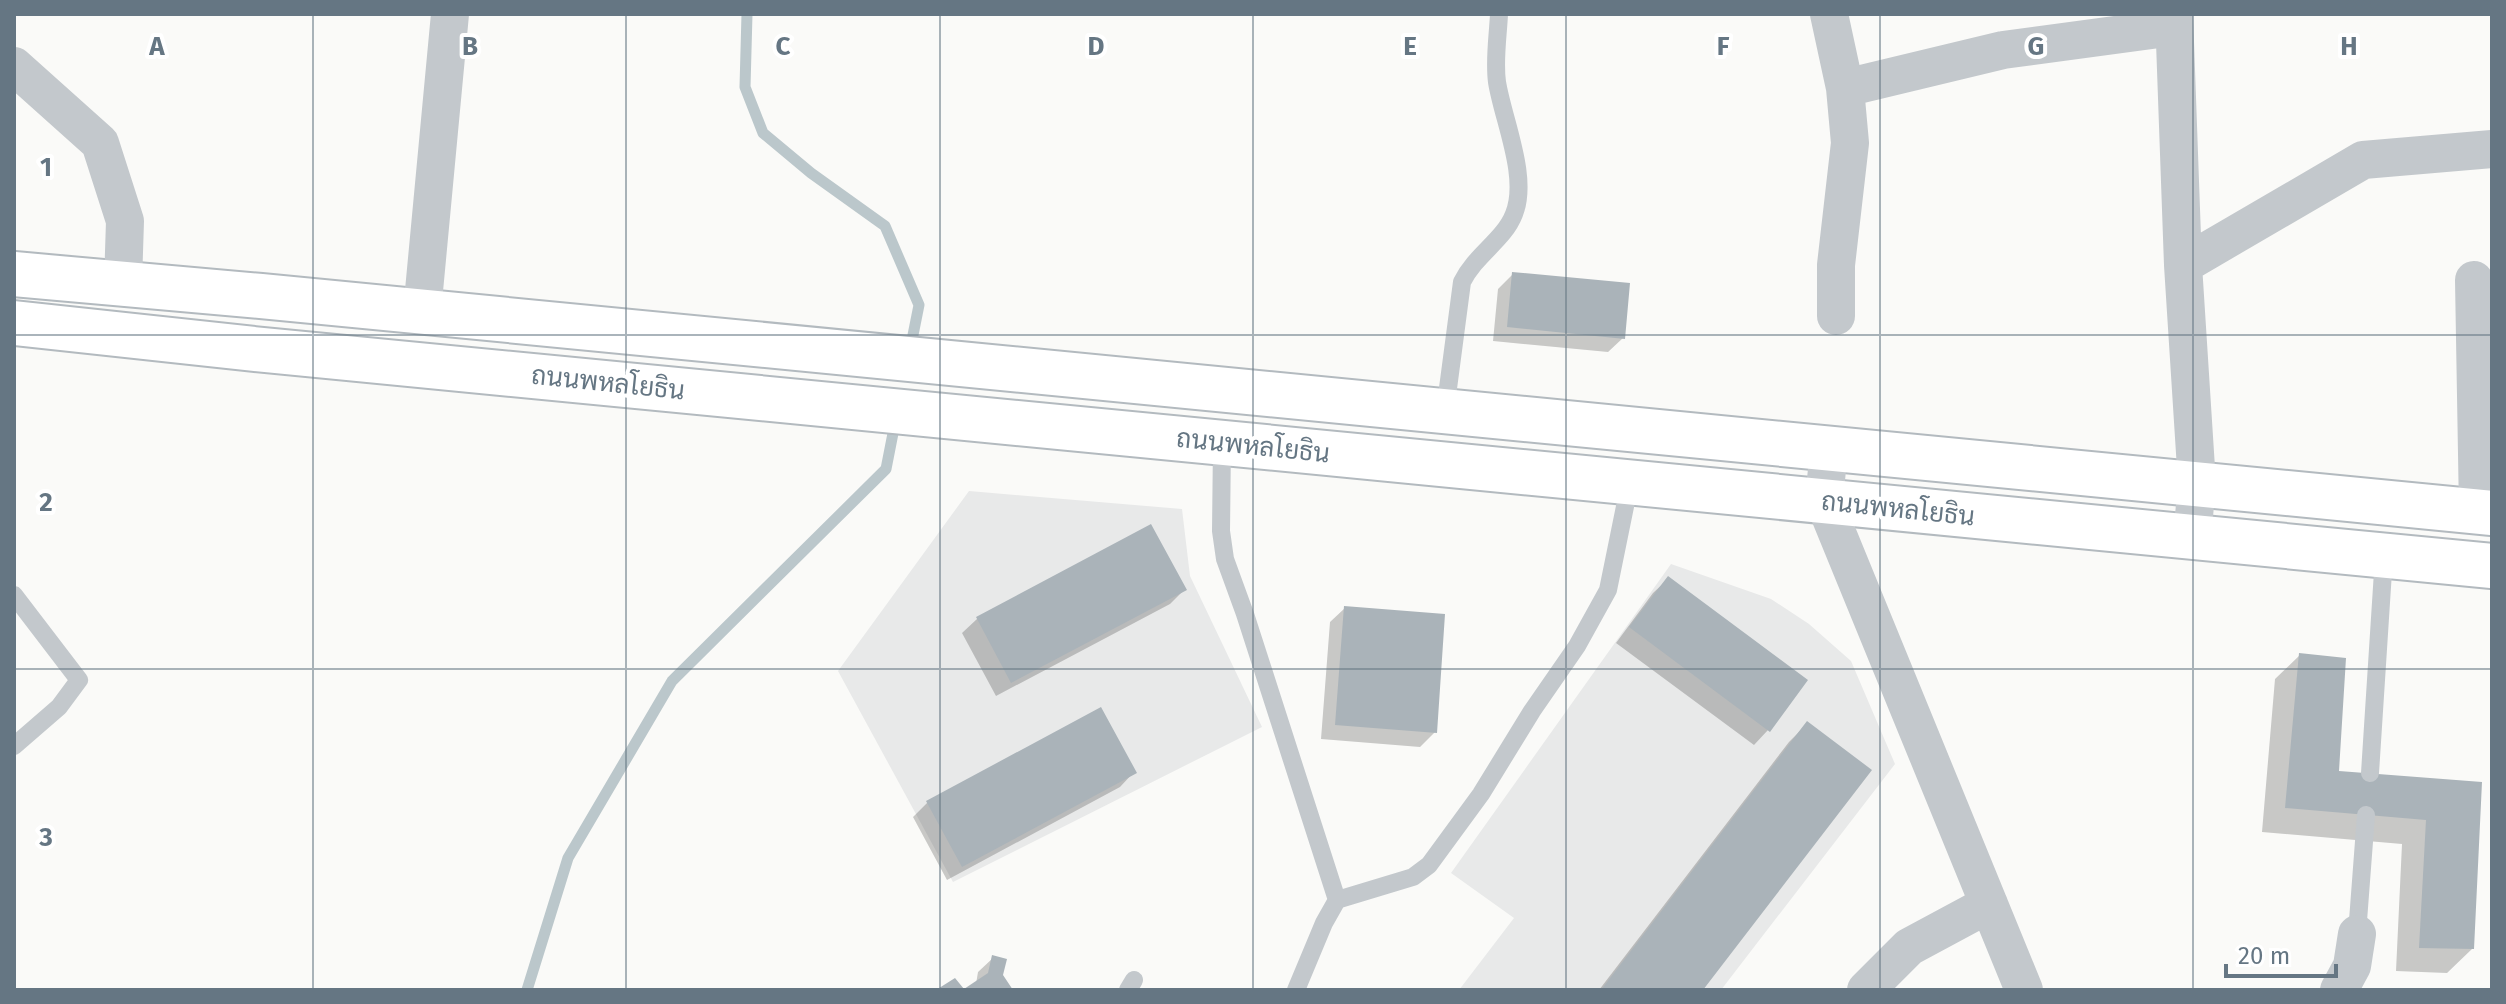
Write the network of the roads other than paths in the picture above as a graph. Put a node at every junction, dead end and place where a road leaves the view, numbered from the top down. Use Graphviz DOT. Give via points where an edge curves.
graph roads {
  1 [pos="450,14"];
  2 [pos="1499,14"];
  3 [pos="1829,14"];
  4 [pos="2174,20"];
  5 [pos="14,66"];
  6 [pos="1845,88"];
  7 [pos="2492,149"];
  8 [pos="2183,265"];
  9 [pos="14,274"];
  10 [pos="2474,280"];
  11 [pos="123,283"];
  12 [pos="422,312"];
  13 [pos="1836,316"];
  14 [pos="14,323"];
  15 [pos="1445,411"];
  16 [pos="1222,443"];
  17 [pos="1829,448"];
  18 [pos="1630,482"];
  19 [pos="2197,484"];
  20 [pos="1824,501"];
  21 [pos="2485,512"];
  22 [pos="2192,537"];
  23 [pos="2384,556"];
  24 [pos="2492,566"];
  25 [pos="14,595"];
  26 [pos="14,746"];
  27 [pos="2370,773"];
  28 [pos="2366,815"];
  29 [pos="1337,900"];
  30 [pos="1989,904"];
  31 [pos="2357,934"];
  32 [pos="1296,990"];
  33 [pos="1866,990"];
  34 [pos="2024,990"];
  35 [pos="2339,990"];
  1 -- 12 [label="street"];
  2 -- 15 [label="lane" via="1497,81 1518,165 1516,211 1462,282"];
  3 -- 6 [label="street"];
  4 -- 6 [label="street" via="2003,50"];
  4 -- 8 [label="street"];
  5 -- 11 [label="street" via="100,143 125,221"];
  6 -- 13 [label="street" via="1850,143 1836,265"];
  7 -- 8 [label="street" via="2363,160"];
  8 -- 19 [label="street"];
  9 -- 11 [label="main road, ถนนพหลโยธิน"];
  10 -- 21 [label="street"];
  11 -- 12 [label="main road, ถนนพหลโยธิน"];
  12 -- 15 [label="main road, ถนนพหลโยธิน"];
  14 -- 16 [label="main road, ถนนพหลโยธิน"];
  15 -- 17 [label="main road, ถนนพหลโยธิน"];
  16 -- 18 [label="main road, ถนนพหลโยธิน"];
  16 -- 29 [label="lane" via="1225,559"];
  17 -- 19 [label="main road, ถนนพหลโยธิน"];
  17 -- 20 [label="street"];
  18 -- 20 [label="main road, ถนนพหลโยธิน"];
  18 -- 29 [label="lane" via="1608,590 1481,794 1429,865 1413,877"];
  19 -- 21 [label="main road, ถนนพหลโยธิน"];
  19 -- 22 [label="street"];
  20 -- 22 [label="main road, ถนนพหลโยธิน"];
  20 -- 30 [label="street"];
  22 -- 23 [label="main road, ถนนพหลโยธิน"];
  23 -- 24 [label="main road, ถนนพหลโยธิน"];
  23 -- 27 [label="lane"];
  25 -- 26 [label="lane" via="79,680 59,707"];
  28 -- 31 [label="lane"];
  29 -- 32 [label="lane"];
  30 -- 33 [label="street" via="1909,947"];
  30 -- 34 [label="street"];
  31 -- 35 [label="street" via="2352,966"];
}
